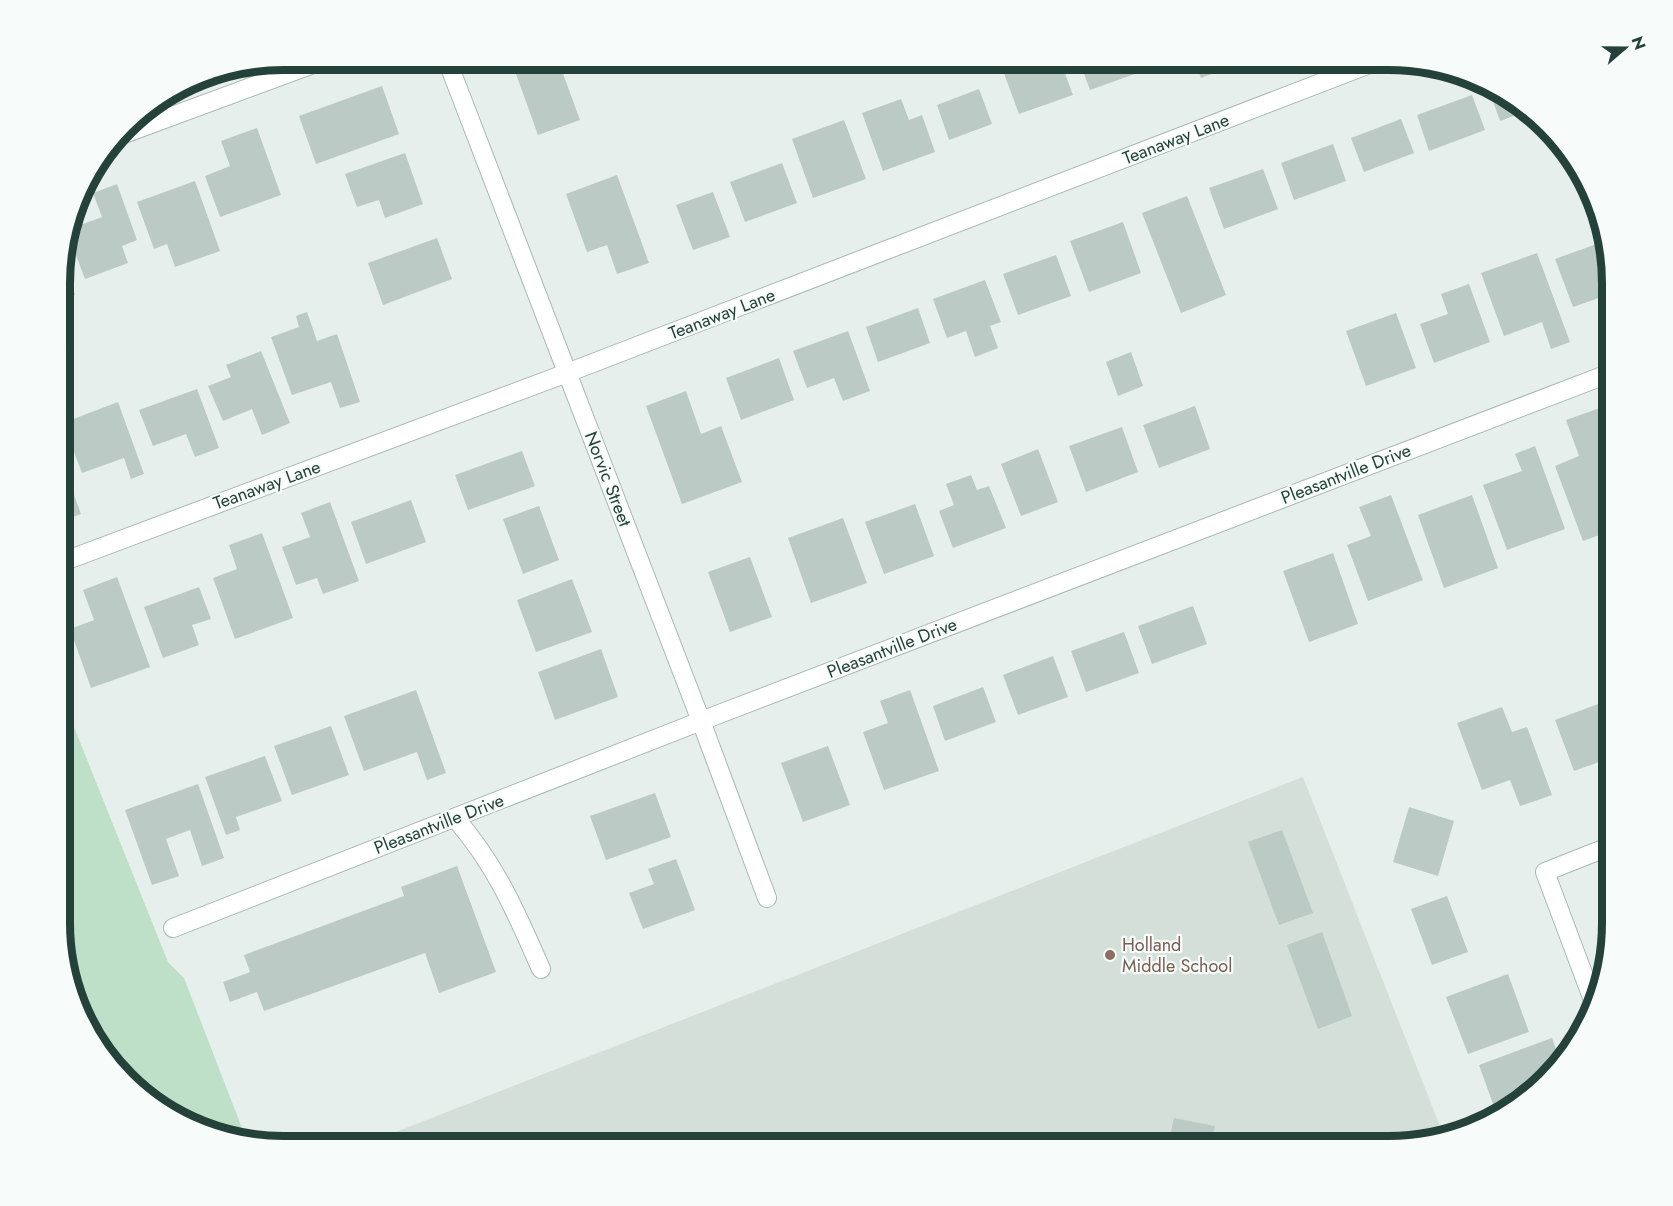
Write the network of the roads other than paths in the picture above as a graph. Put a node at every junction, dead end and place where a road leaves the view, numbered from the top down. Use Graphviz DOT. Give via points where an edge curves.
graph roads {
  1 [pos="297,70"];
  2 [pos="451,70"];
  3 [pos="1354,70"];
  4 [pos="137,129"];
  5 [pos="567,373"];
  6 [pos="1602,376"];
  7 [pos="70,559"];
  8 [pos="701,721"];
  9 [pos="455,818"];
  10 [pos="1602,849"];
  11 [pos="767,898"];
  12 [pos="173,928"];
  13 [pos="541,969"];
  14 [pos="1590,993"];
  1 -- 4 [label="street"];
  2 -- 5 [label="street, Norvic Street"];
  3 -- 5 [label="street, Teanaway Lane"];
  5 -- 7 [label="street, Teanaway Lane"];
  5 -- 8 [label="street, Norvic Street"];
  6 -- 8 [label="street, Pleasantville Drive"];
  8 -- 9 [label="street, Pleasantville Drive"];
  8 -- 11 [label="street, Norvic Street"];
  9 -- 12 [label="street, Pleasantville Drive"];
  9 -- 13 [label="street" via="478,844 513,904"];
  10 -- 14 [label="street" via="1545,872"];
}
